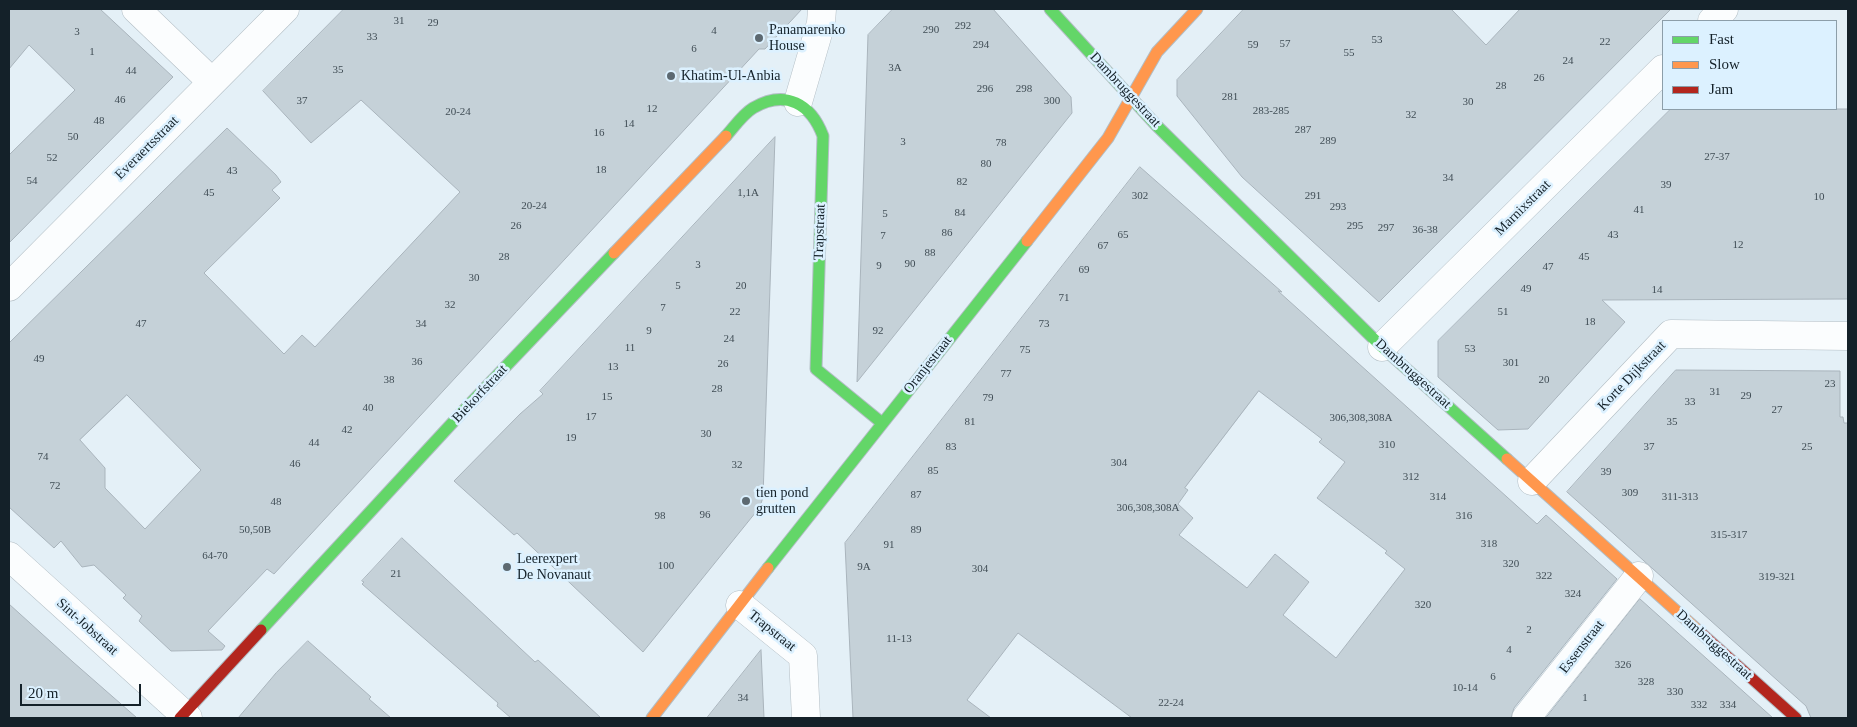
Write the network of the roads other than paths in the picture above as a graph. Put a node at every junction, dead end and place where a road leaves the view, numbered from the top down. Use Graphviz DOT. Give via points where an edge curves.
graph roads {
  1 [pos="136,9"];
  2 [pos="284,9"];
  3 [pos="1050,9"];
  4 [pos="1197,9"];
  5 [pos="1724,9"];
  6 [pos="827,13"];
  7 [pos="1713,20"];
  8 [pos="1662,70"];
  9 [pos="212,82"];
  10 [pos="1130,98"];
  11 [pos="798,102"];
  12 [pos="9,286"];
  13 [pos="1848,336"];
  14 [pos="1382,347"];
  15 [pos="882,423"];
  16 [pos="1532,481"];
  17 [pos="9,556"];
  18 [pos="1639,576"];
  19 [pos="740,605"];
  20 [pos="184,717"];
  21 [pos="652,718"];
  22 [pos="806,718"];
  23 [pos="1526,718"];
  24 [pos="1796,718"];
  1 -- 9 [label="street"];
  2 -- 9 [label="street, Everaertsstraat"];
  3 -- 10 [label="street, Dambruggestraat"];
  4 -- 10 [label="street, Oranjestraat" via="1157,52"];
  5 -- 7 [label="street"];
  6 -- 11 [label="street"];
  8 -- 14 [label="street, Marnixstraat"];
  9 -- 12 [label="street, Everaertsstraat"];
  10 -- 14 [label="street, Dambruggestraat"];
  10 -- 15 [label="street, Oranjestraat" via="1108,138"];
  11 -- 15 [label="street, Trapstraat" via="811,110 823,136 816,369"];
  11 -- 20 [label="street, Biekorfstraat" via="765,102 752,109 468,407"];
  13 -- 16 [label="street, Korte Dijkstraat" via="1671,334"];
  14 -- 16 [label="street, Dambruggestraat"];
  15 -- 19 [label="street, Oranjestraat"];
  16 -- 18 [label="street, Dambruggestraat"];
  17 -- 20 [label="street, Sint-Jobstraat"];
  18 -- 23 [label="street, Essenstraat"];
  18 -- 24 [label="street, Dambruggestraat"];
  19 -- 21 [label="street, Oranjestraat"];
  19 -- 22 [label="street, Trapstraat" via="803,656"];
}
